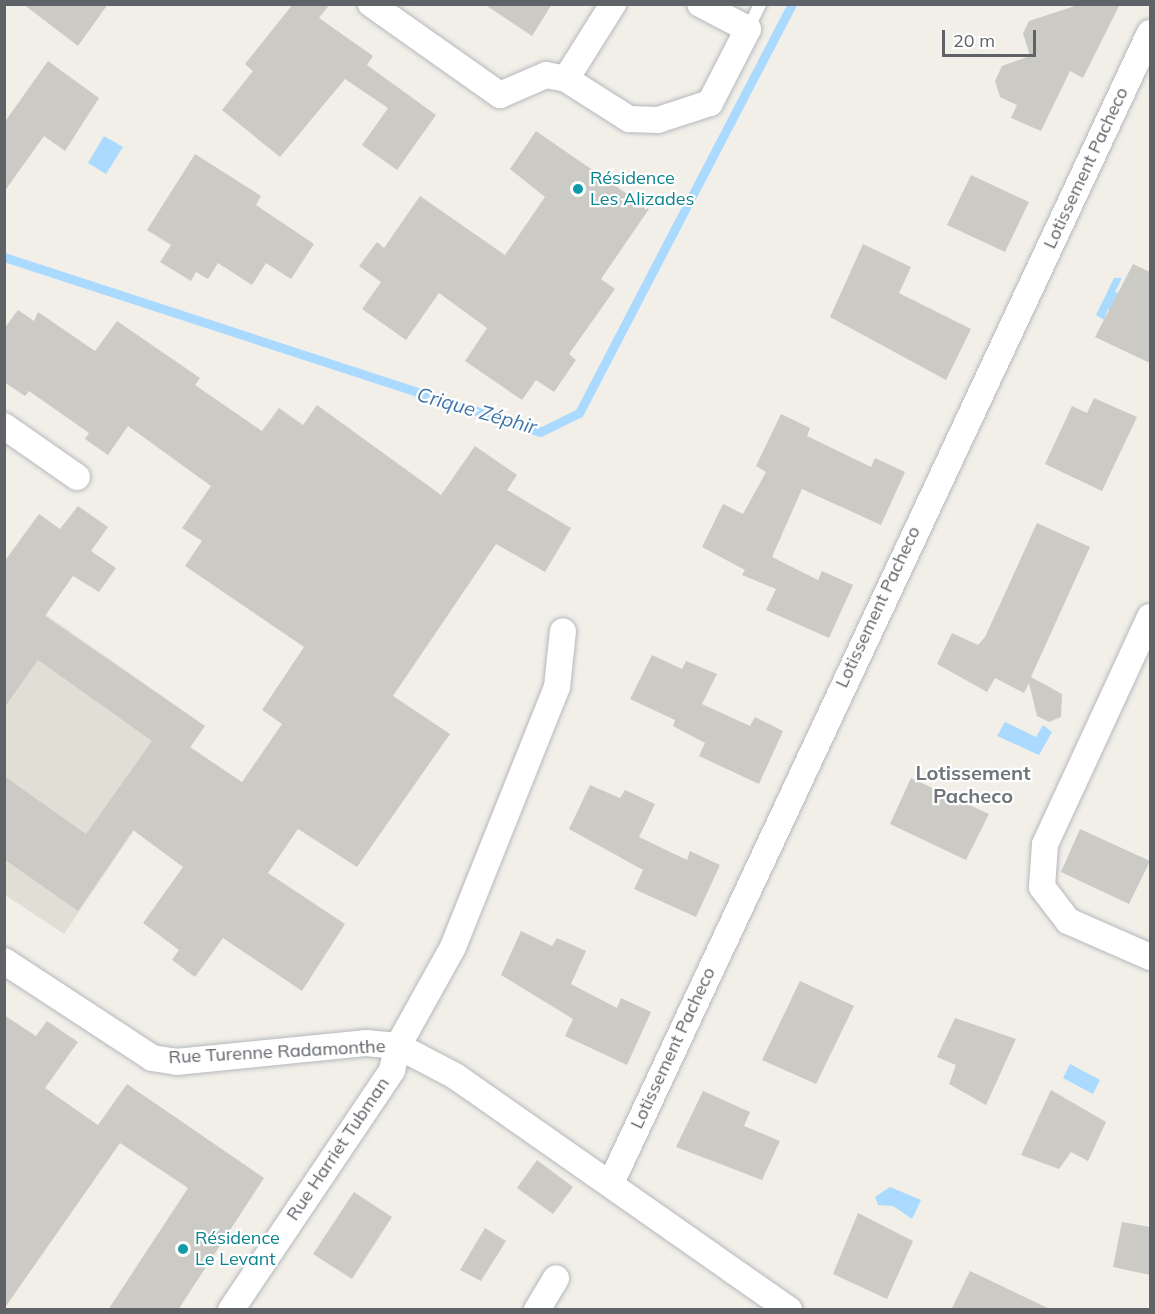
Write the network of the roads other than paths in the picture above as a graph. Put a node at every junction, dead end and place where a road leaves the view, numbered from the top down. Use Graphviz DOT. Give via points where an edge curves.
graph roads {
  1 [pos="371,4"];
  2 [pos="613,4"];
  3 [pos="700,4"];
  4 [pos="760,4"];
  5 [pos="748,29"];
  6 [pos="1150,33"];
  7 [pos="566,79"];
  8 [pos="4,426"];
  9 [pos="77,477"];
  10 [pos="1150,617"];
  11 [pos="563,631"];
  12 [pos="1150,957"];
  13 [pos="4,961"];
  14 [pos="398,1046"];
  15 [pos="611,1183"];
  16 [pos="556,1278"];
  17 [pos="231,1310"];
  18 [pos="537,1310"];
  19 [pos="789,1310"];
  1 -- 7 [label="street" via="500,95 546,75"];
  2 -- 7 [label="street"];
  3 -- 5 [label="street"];
  4 -- 5 [label="lane"];
  5 -- 7 [label="street" via="710,103 685,115 629,119"];
  6 -- 15 [label="street, Lotissement Pacheco"];
  8 -- 9 [label="street"];
  10 -- 12 [label="street" via="1045,843 1042,887 1068,921"];
  11 -- 14 [label="street, Rue Harriet Tubman" via="552,698 453,947"];
  13 -- 14 [label="street, Rue Turenne Radamonthe" via="152,1058 176,1062 365,1043"];
  14 -- 15 [label="street" via="454,1076"];
  14 -- 17 [label="street, Rue Harriet Tubman" via="392,1070"];
  15 -- 19 [label="street"];
  16 -- 18 [label="street"];
}
